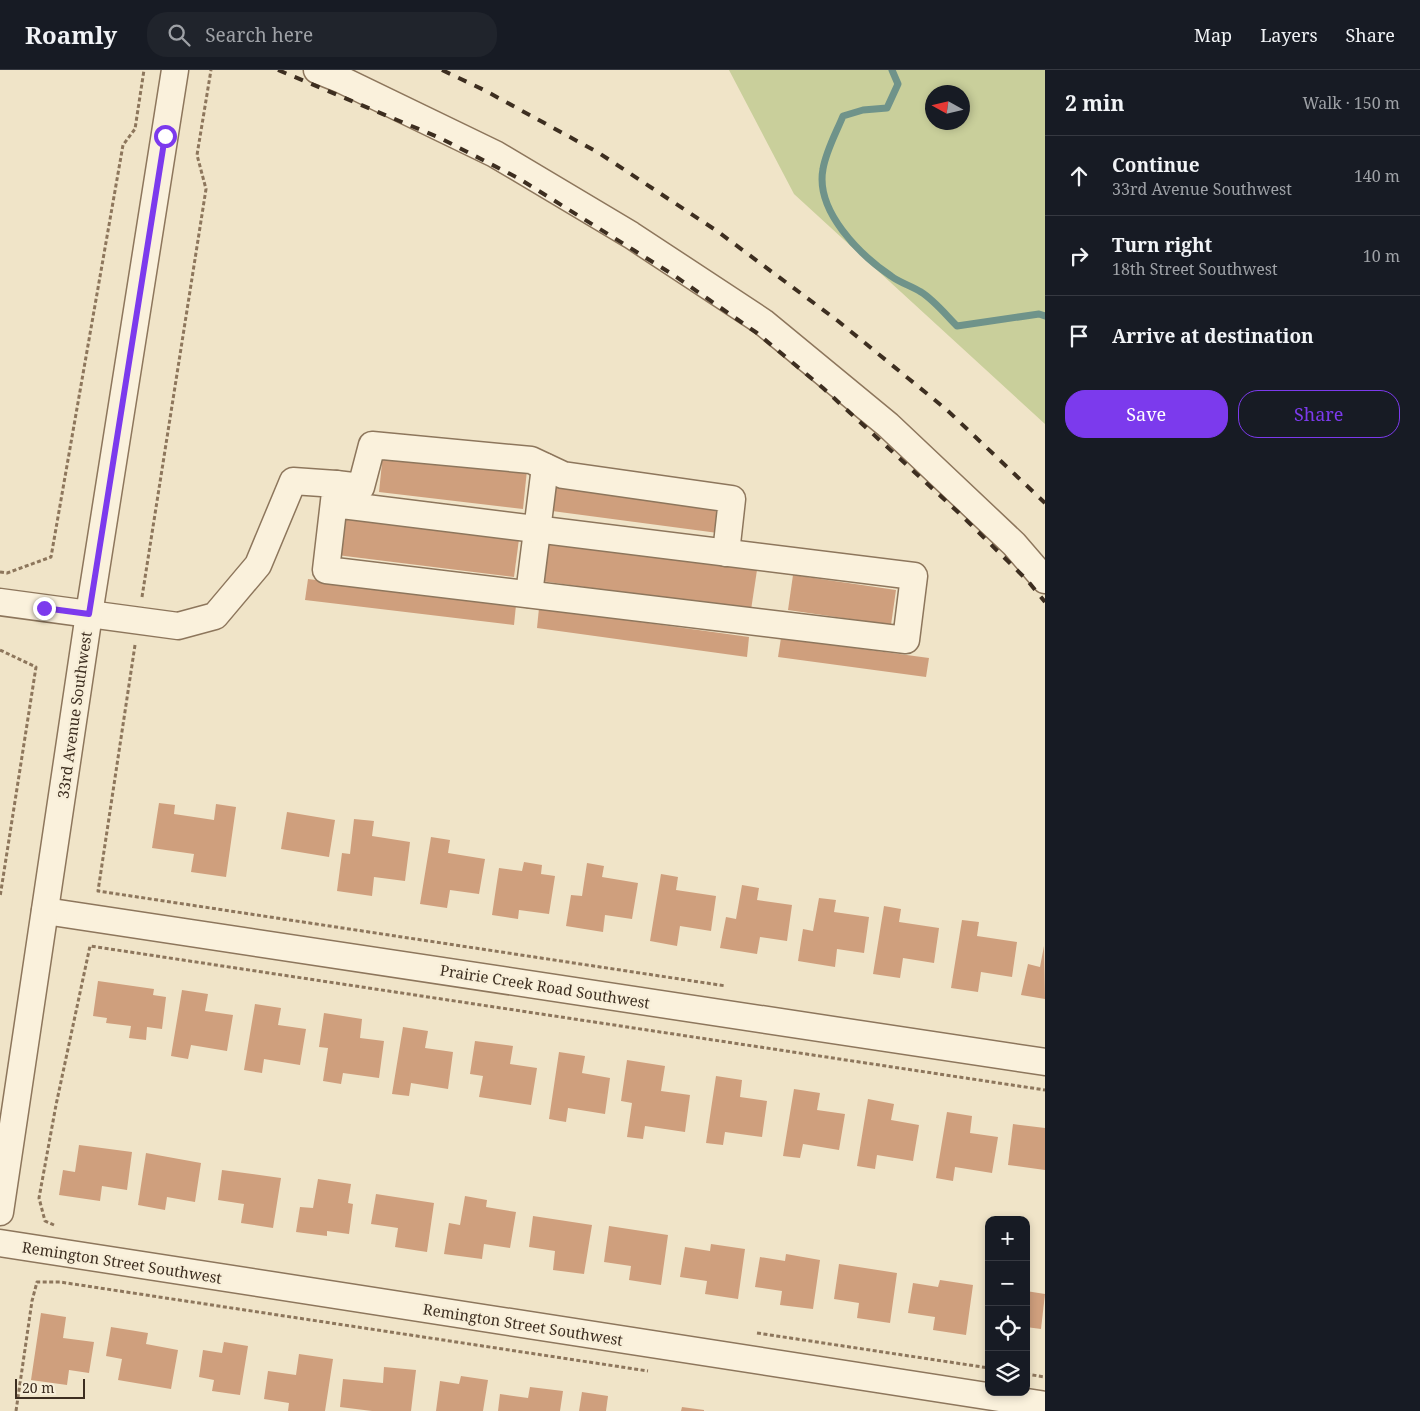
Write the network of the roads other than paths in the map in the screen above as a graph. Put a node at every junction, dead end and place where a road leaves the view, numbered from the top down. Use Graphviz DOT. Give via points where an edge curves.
graph roads {
  1 [pos="175,70"];
  2 [pos="318,70"];
  3 [pos="545,467"];
  4 [pos="335,494"];
  5 [pos="536,529"];
  6 [pos="726,553"];
  7 [pos="1045,580"];
  8 [pos="528,594"];
  9 [pos="0,602"];
  10 [pos="89,614"];
  11 [pos="45,911"];
  12 [pos="1045,1062"];
  13 [pos="0,1212"];
  14 [pos="0,1243"];
  15 [pos="1045,1404"];
  1 -- 10 [label="street, 33rd Avenue Southwest"];
  2 -- 7 [label="street" via="495,154 631,235 762,322 888,425 1014,544"];
  3 -- 4 [label="street" via="531,460 372,444 362,487"];
  3 -- 5 [label="street"];
  3 -- 6 [label="street" via="564,475 732,499"];
  4 -- 5 [label="street"];
  4 -- 8 [label="street" via="326,570"];
  4 -- 10 [label="street" via="294,480 258,565 215,616 178,626"];
  5 -- 6 [label="street"];
  5 -- 8 [label="street"];
  6 -- 8 [label="street" via="914,576 906,640"];
  9 -- 10 [label="street"];
  10 -- 11 [label="street, 33rd Avenue Southwest"];
  11 -- 12 [label="street, Prairie Creek Road Southwest"];
  11 -- 13 [label="street, 33rd Avenue Southwest"];
  14 -- 15 [label="street, Remington Street Southwest"];
}
